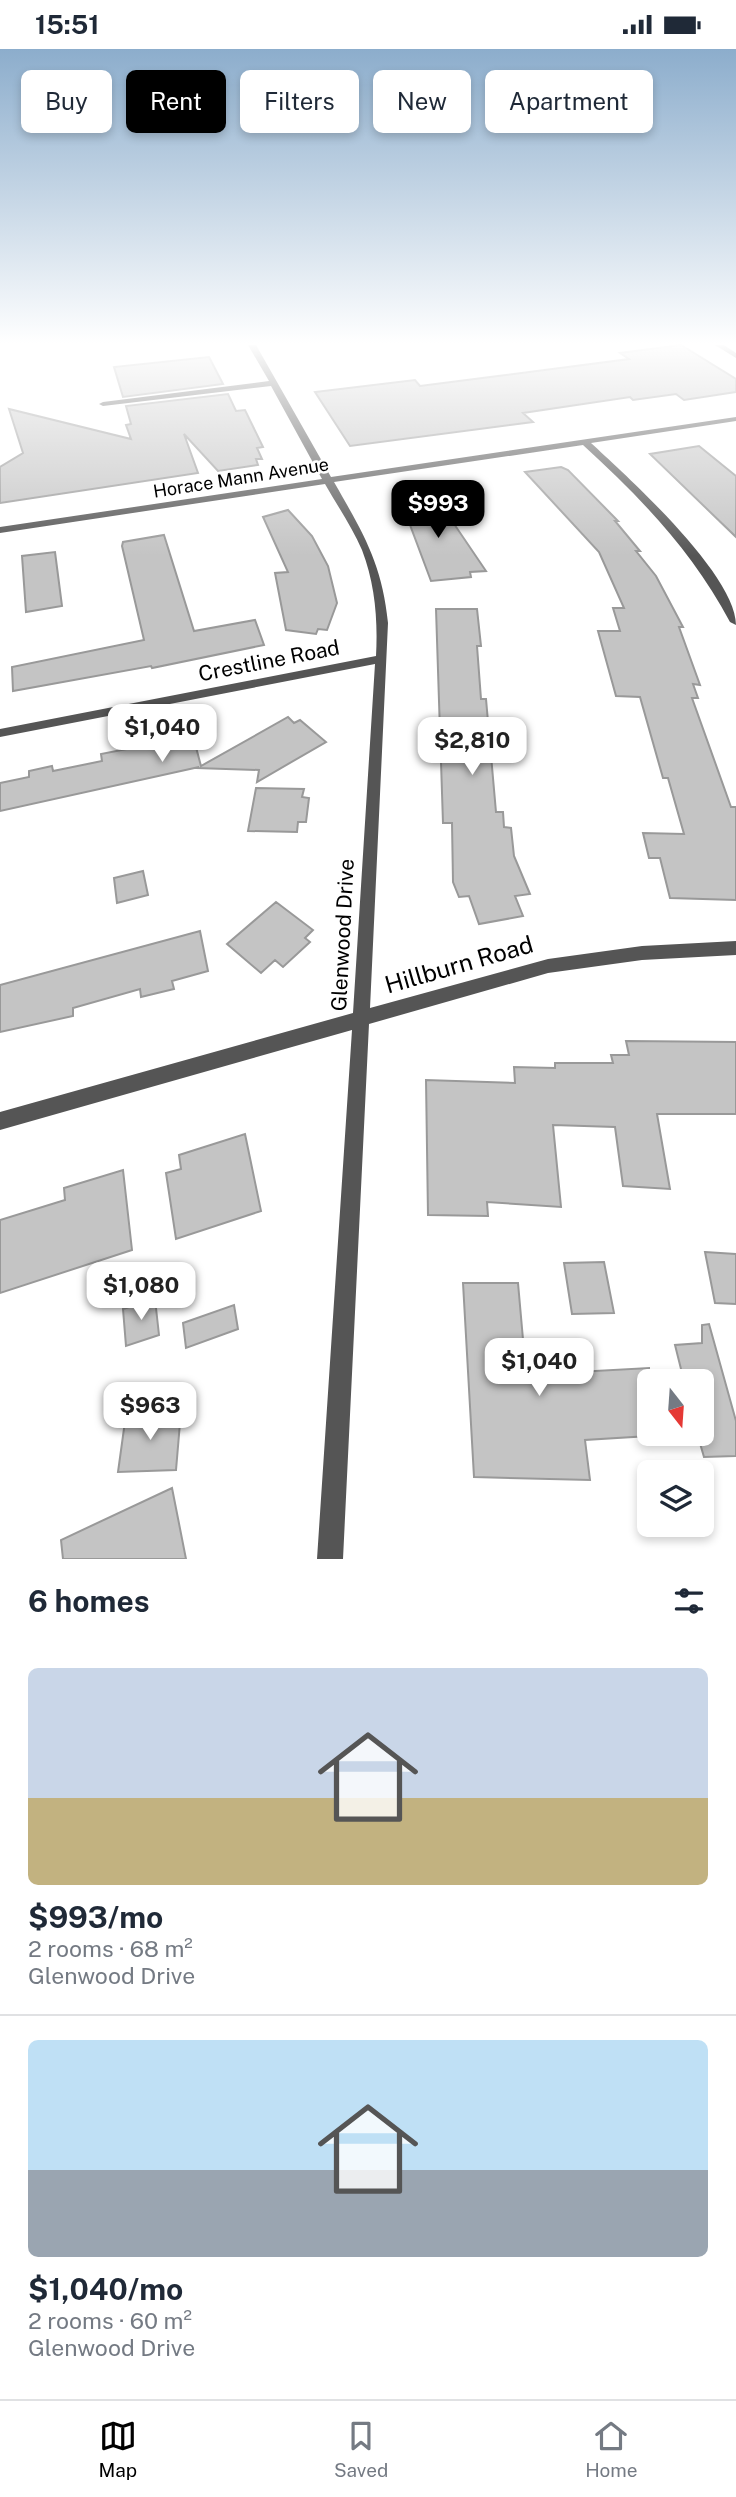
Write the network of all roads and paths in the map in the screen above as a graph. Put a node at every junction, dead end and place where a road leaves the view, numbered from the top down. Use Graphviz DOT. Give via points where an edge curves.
graph roads {
  1 [pos="291,415"];
  2 [pos="736,419"];
  3 [pos="585,442"];
  4 [pos="327,481"];
  5 [pos="0,530"];
  6 [pos="736,622"];
  7 [pos="381,659"];
  8 [pos="0,733"];
  9 [pos="736,949"];
  10 [pos="361,1018"];
  11 [pos="0,1121"];
  12 [pos="330,1559"];
  1 -- 4 [label="street, Glenwood Drive"];
  2 -- 3 [label="street, Horace Mann Avenue"];
  3 -- 4 [label="street, Horace Mann Avenue"];
  3 -- 6 [label="street" via="674,528 703,565"];
  4 -- 5 [label="street, Horace Mann Avenue"];
  4 -- 7 [label="street, Glenwood Drive" via="375,571 382,601"];
  7 -- 8 [label="street, Crestline Road"];
  7 -- 10 [label="street, Glenwood Drive"];
  9 -- 10 [label="street, Hillburn Road" via="685,948 548,966"];
  10 -- 11 [label="street, Hillburn Road"];
  10 -- 12 [label="street, Glenwood Drive"];
}
